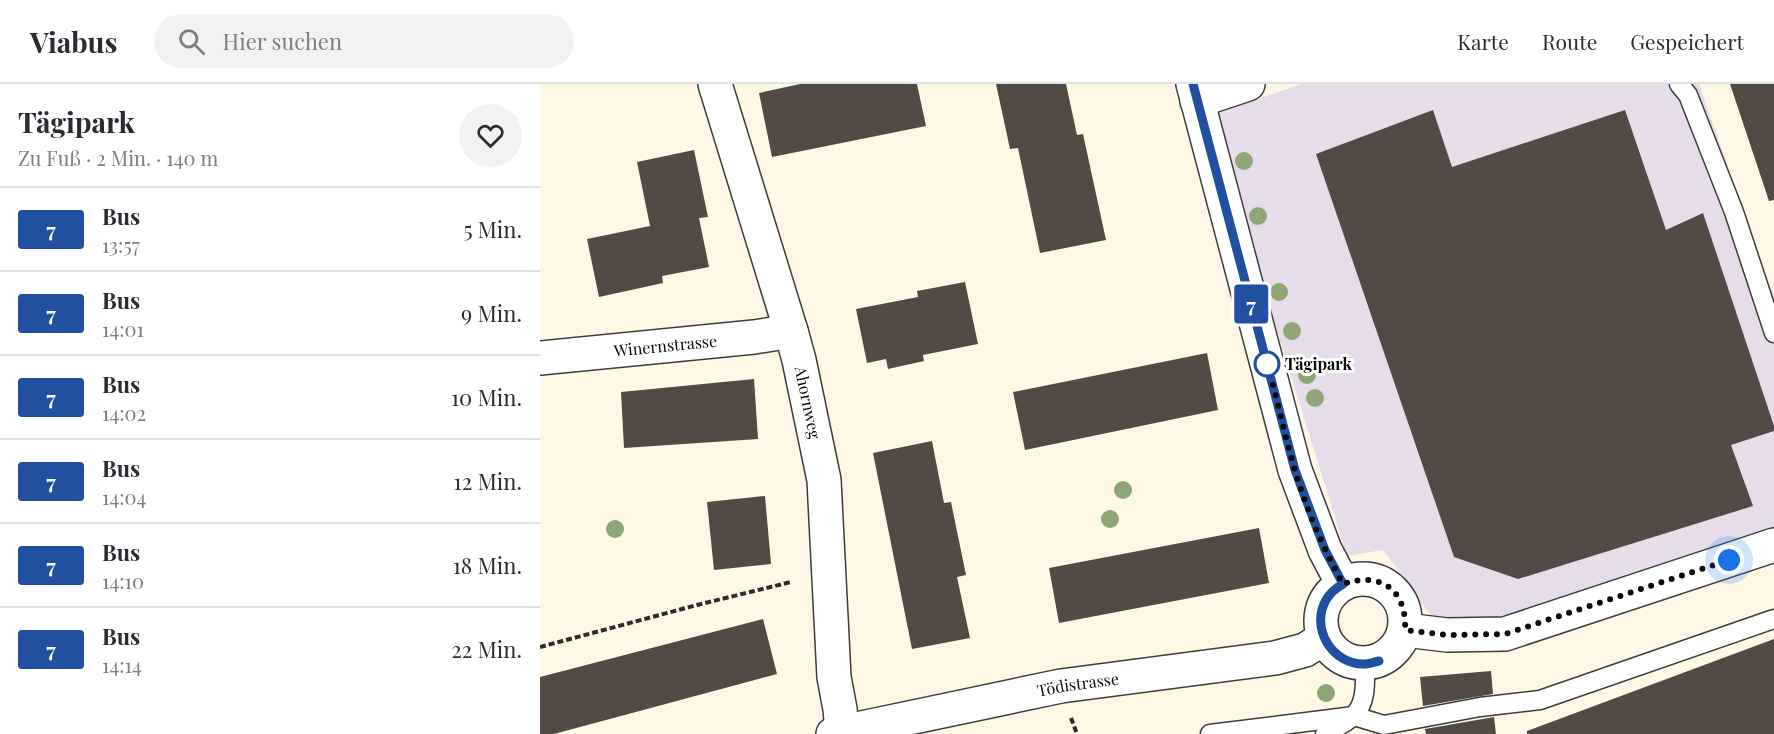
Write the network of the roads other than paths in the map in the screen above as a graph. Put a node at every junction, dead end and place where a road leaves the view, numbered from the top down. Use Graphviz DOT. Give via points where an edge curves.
graph roads {
  1 [pos="714,84"];
  2 [pos="1248,84"];
  3 [pos="1679,84"];
  4 [pos="1195,93"];
  5 [pos="791,331"];
  6 [pos="1774,333"];
  7 [pos="540,358"];
  8 [pos="1774,545"];
  9 [pos="1343,584"];
  10 [pos="1774,619"];
  11 [pos="1405,630"];
  12 [pos="1324,638"];
  13 [pos="1365,664"];
  14 [pos="1354,716"];
  15 [pos="837,733"];
  16 [pos="1210,734"];
  17 [pos="1325,734"];
  1 -- 5 [label="street, Ahornweg"];
  2 -- 4 [label="street"];
  3 -- 6 [label="lane" via="1688,95 1734,212"];
  4 -- 9 [label="street" via="1295,470 1325,550"];
  5 -- 7 [label="street, Winernstrasse"];
  5 -- 15 [label="street, Ahornweg" via="824,480 834,677 840,709"];
  8 -- 11 [label="street" via="1505,634 1447,635"];
  9 -- 11 [label="street" via="1356,579 1383,583 1402,603"];
  9 -- 12 [label="street" via="1325,602 1321,614"];
  10 -- 14 [label="lane" via="1540,700 1384,725"];
  11 -- 13 [label="street" via="1391,654"];
  12 -- 13 [label="street" via="1341,657"];
  12 -- 15 [label="street, Tödistrasse" via="1305,650 1275,658 1060,686"];
  13 -- 14 [label="lane" via="1364,693"];
  14 -- 16 [label="lane"];
  14 -- 17 [label="lane"];
}
